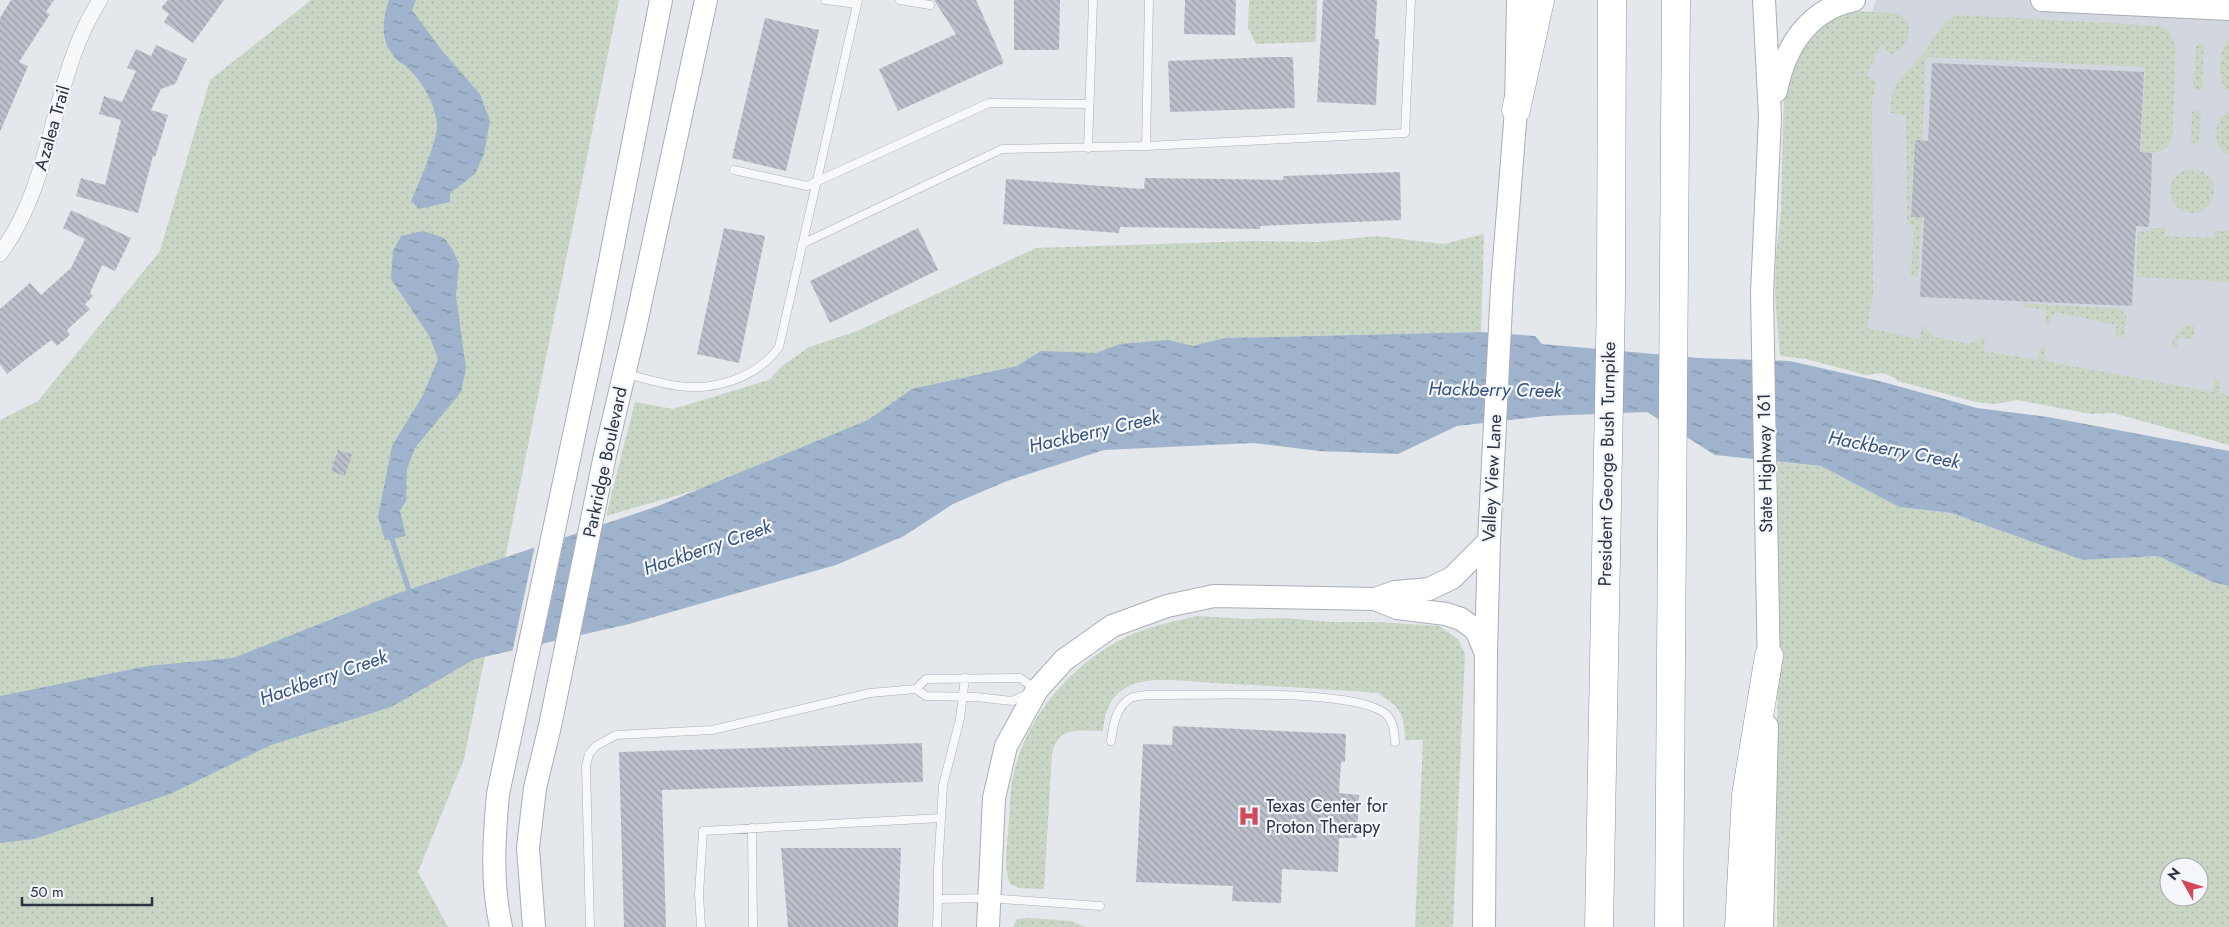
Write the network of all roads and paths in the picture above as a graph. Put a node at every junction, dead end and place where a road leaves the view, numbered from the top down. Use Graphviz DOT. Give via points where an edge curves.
graph roads {
  1 [pos="100,0"];
  2 [pos="661,0"];
  3 [pos="706,0"];
  4 [pos="825,0"];
  5 [pos="900,0"];
  6 [pos="1093,0"];
  7 [pos="1149,0"];
  8 [pos="1411,0"];
  9 [pos="1518,0"];
  10 [pos="1540,0"];
  11 [pos="1612,0"];
  12 [pos="1676,0"];
  13 [pos="1764,0"];
  14 [pos="1854,0"];
  15 [pos="2042,0"];
  16 [pos="857,2"];
  17 [pos="930,5"];
  18 [pos="2229,9"];
  19 [pos="1089,104"];
  20 [pos="1516,110"];
  21 [pos="1770,117"];
  22 [pos="1146,146"];
  23 [pos="1088,148"];
  24 [pos="734,170"];
  25 [pos="816,184"];
  26 [pos="802,244"];
  27 [pos="0,254"];
  28 [pos="624,374"];
  29 [pos="1489,541"];
  30 [pos="1376,599"];
  31 [pos="1486,652"];
  32 [pos="1769,656"];
  33 [pos="965,678"];
  34 [pos="916,689"];
  35 [pos="1037,690"];
  36 [pos="963,696"];
  37 [pos="1111,741"];
  38 [pos="1395,742"];
  39 [pos="941,818"];
  40 [pos="752,828"];
  41 [pos="988,898"];
  42 [pos="938,899"];
  43 [pos="1100,906"];
  44 [pos="501,927"];
  45 [pos="534,927"];
  46 [pos="590,927"];
  47 [pos="701,927"];
  48 [pos="753,927"];
  49 [pos="937,927"];
  50 [pos="988,927"];
  51 [pos="1484,927"];
  52 [pos="1599,927"];
  53 [pos="1669,927"];
  54 [pos="1739,927"];
  55 [pos="1762,927"];
  1 -- 27 [label="street, Azalea Trail" via="66,78 33,193 20,223"];
  2 -- 44 [label="main road, Parkridge Boulevard" via="599,317 498,794 493,854 495,898"];
  3 -- 28 [label="main road, Parkridge Boulevard"];
  4 -- 16 [label="lane"];
  5 -- 17 [label="lane"];
  6 -- 19 [label="lane"];
  7 -- 22 [label="lane"];
  8 -- 22 [label="lane" via="1405,133"];
  9 -- 20 [label="main road, Valley View Lane"];
  10 -- 20 [label="highway"];
  11 -- 52 [label="highway, President George Bush Turnpike" via="1611,294"];
  12 -- 53 [label="highway"];
  13 -- 21 [label="main road, State Highway 161"];
  14 -- 21 [label="main road" via="1817,15 1799,33 1788,50 1779,75"];
  15 -- 18 [label="main road"];
  16 -- 25 [label="lane"];
  19 -- 23 [label="lane"];
  19 -- 25 [label="lane" via="989,103"];
  20 -- 29 [label="main road, Valley View Lane" via="1502,287"];
  21 -- 32 [label="main road, State Highway 161" via="1762,293"];
  22 -- 23 [label="lane"];
  23 -- 26 [label="lane" via="1002,149"];
  24 -- 25 [label="lane" via="807,186"];
  25 -- 26 [label="lane"];
  26 -- 28 [label="lane" via="778,348 766,362 735,379 709,386 677,386"];
  28 -- 45 [label="main road, Parkridge Boulevard" via="535,788 528,848"];
  29 -- 30 [label="main road" via="1452,578 1429,588 1395,592"];
  29 -- 31 [label="main road, Valley View Lane"];
  30 -- 31 [label="main road" via="1397,608 1461,619 1476,630"];
  30 -- 35 [label="main road" via="1214,596 1167,606 1112,626 1064,660"];
  31 -- 51 [label="main road, Valley View Lane"];
  32 -- 54 [label="highway" via="1746,795"];
  32 -- 55 [label="main road, State Highway 161"];
  33 -- 34 [label="lane" via="926,679"];
  33 -- 35 [label="lane" via="1020,678"];
  33 -- 36 [label="lane"];
  34 -- 36 [label="lane" via="926,696"];
  34 -- 46 [label="lane" via="870,693 712,730 616,736 596,746 589,754 586,766"];
  35 -- 36 [label="lane" via="1012,701"];
  35 -- 41 [label="main road" via="1006,746 994,798"];
  36 -- 39 [label="lane" via="943,785"];
  37 -- 38 [label="lane" via="1114,722 1121,707 1131,698 1147,695 1250,695 1315,697 1371,706 1386,714 1394,726"];
  39 -- 40 [label="lane"];
  39 -- 42 [label="lane"];
  40 -- 47 [label="lane" via="703,831 699,894"];
  40 -- 48 [label="lane"];
  41 -- 42 [label="lane"];
  41 -- 43 [label="lane"];
  41 -- 50 [label="main road"];
  42 -- 49 [label="lane"];
}
